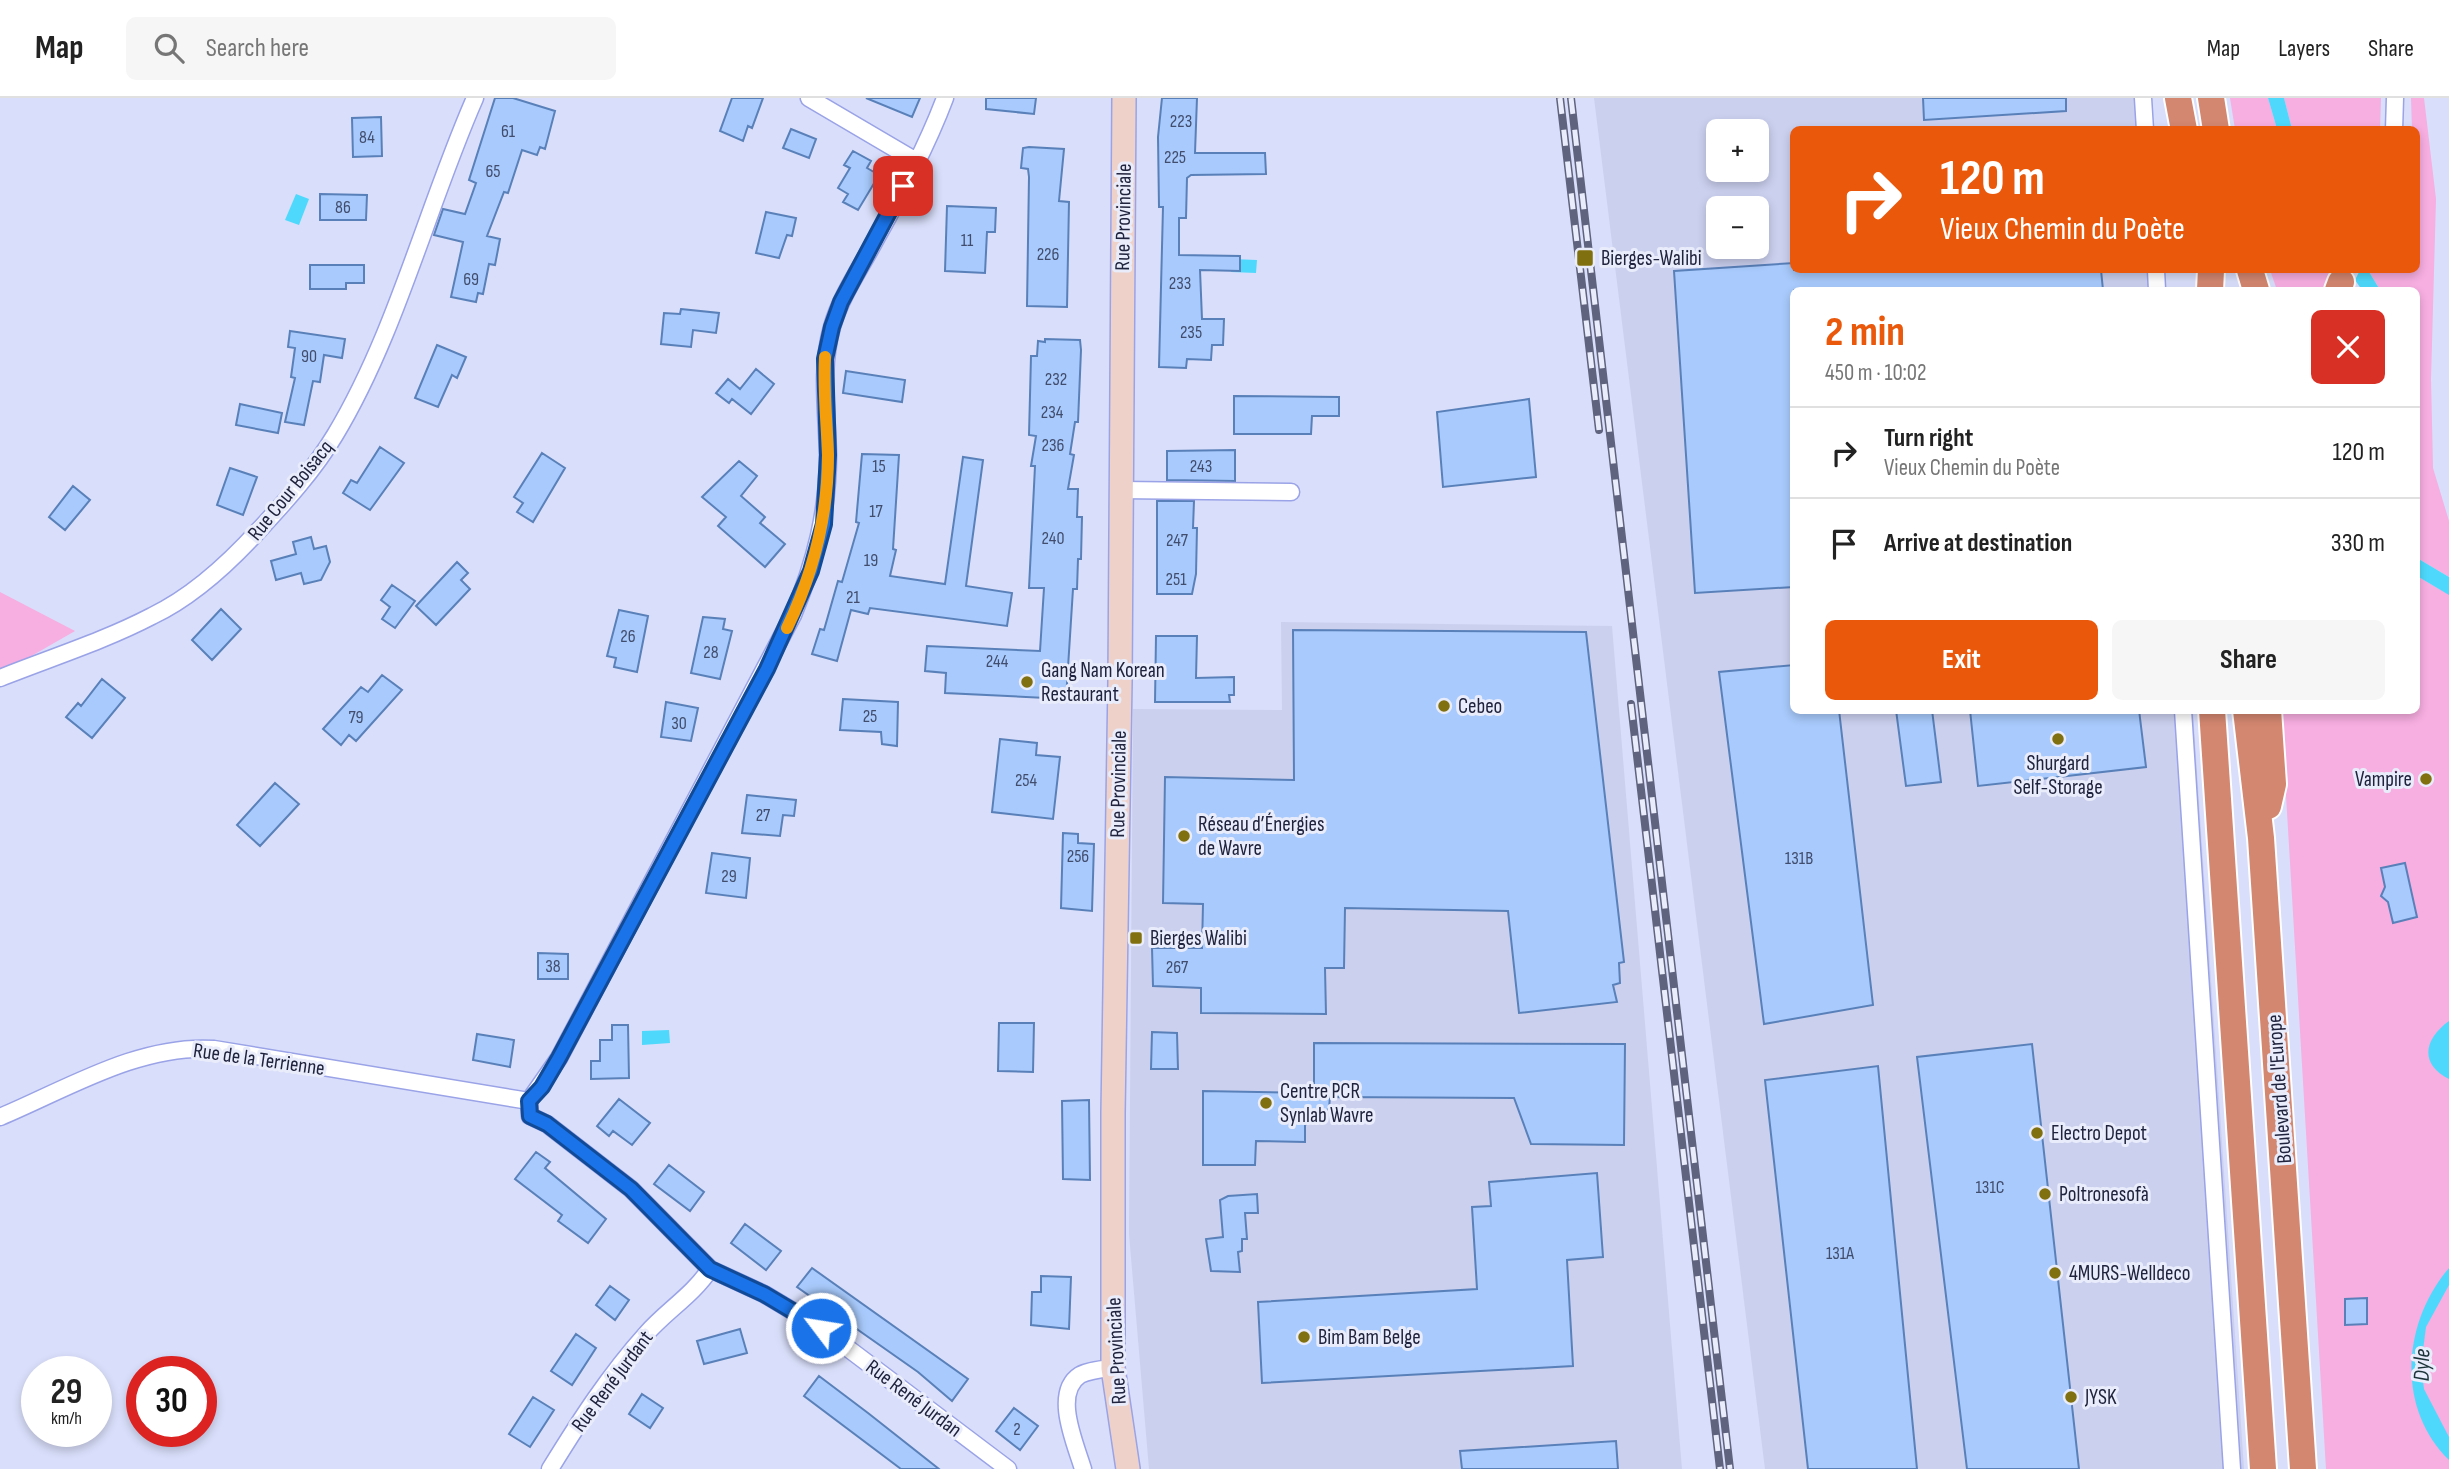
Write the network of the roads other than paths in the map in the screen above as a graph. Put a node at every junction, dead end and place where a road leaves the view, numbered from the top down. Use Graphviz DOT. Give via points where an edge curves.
graph roads {
  1 [pos="475,98"];
  2 [pos="809,98"];
  3 [pos="945,98"];
  4 [pos="1124,98"];
  5 [pos="2143,98"];
  6 [pos="2178,98"];
  7 [pos="2211,98"];
  8 [pos="2395,98"];
  9 [pos="2145,126"];
  10 [pos="2184,126"];
  11 [pos="2215,126"];
  12 [pos="2395,126"];
  13 [pos="916,161"];
  14 [pos="1120,490"];
  15 [pos="1291,492"];
  16 [pos="0,678"];
  17 [pos="2183,714"];
  18 [pos="2212,714"];
  19 [pos="2246,714"];
  20 [pos="2268,714"];
  21 [pos="2261,838"];
  22 [pos="529,1101"];
  23 [pos="0,1117"];
  24 [pos="710,1269"];
  25 [pos="1113,1368"];
  26 [pos="550,1469"];
  27 [pos="1008,1469"];
  28 [pos="1083,1469"];
  29 [pos="1128,1469"];
  30 [pos="2232,1469"];
  31 [pos="2263,1469"];
  32 [pos="2304,1469"];
  1 -- 16 [label="street, Rue Cour Boisacq" via="362,386 334,437 293,493 242,549 154,616"];
  2 -- 13 [label="street"];
  3 -- 13 [label="street"];
  4 -- 14 [label="main road, Rue Provinciale"];
  5 -- 9 [label="street"];
  6 -- 10 [label="highway"];
  7 -- 11 [label="highway"];
  8 -- 12 [label="street"];
  13 -- 22 [label="street" via="832,327 825,359 828,455 824,524 798,604 559,1058"];
  14 -- 15 [label="street"];
  14 -- 25 [label="main road, Rue Provinciale"];
  17 -- 30 [label="street"];
  18 -- 31 [label="highway, Boulevard de l'Europe"];
  19 -- 21 [label="highway, Boulevard de l'Europe"];
  20 -- 21 [label="highway" via="2273,784"];
  21 -- 32 [label="highway, Boulevard de l'Europe"];
  22 -- 23 [label="street, Rue de la Terrienne" via="214,1049 183,1048 147,1055"];
  22 -- 24 [label="street, Rue René Jurdan" via="530,1116 631,1189"];
  24 -- 26 [label="street, Rue René Jurdant" via="623,1360"];
  24 -- 27 [label="street, Rue René Jurdan" via="821,1328"];
  25 -- 28 [label="street" via="1080,1375 1069,1388 1068,1416"];
  25 -- 29 [label="main road, Rue Provinciale"];
}
